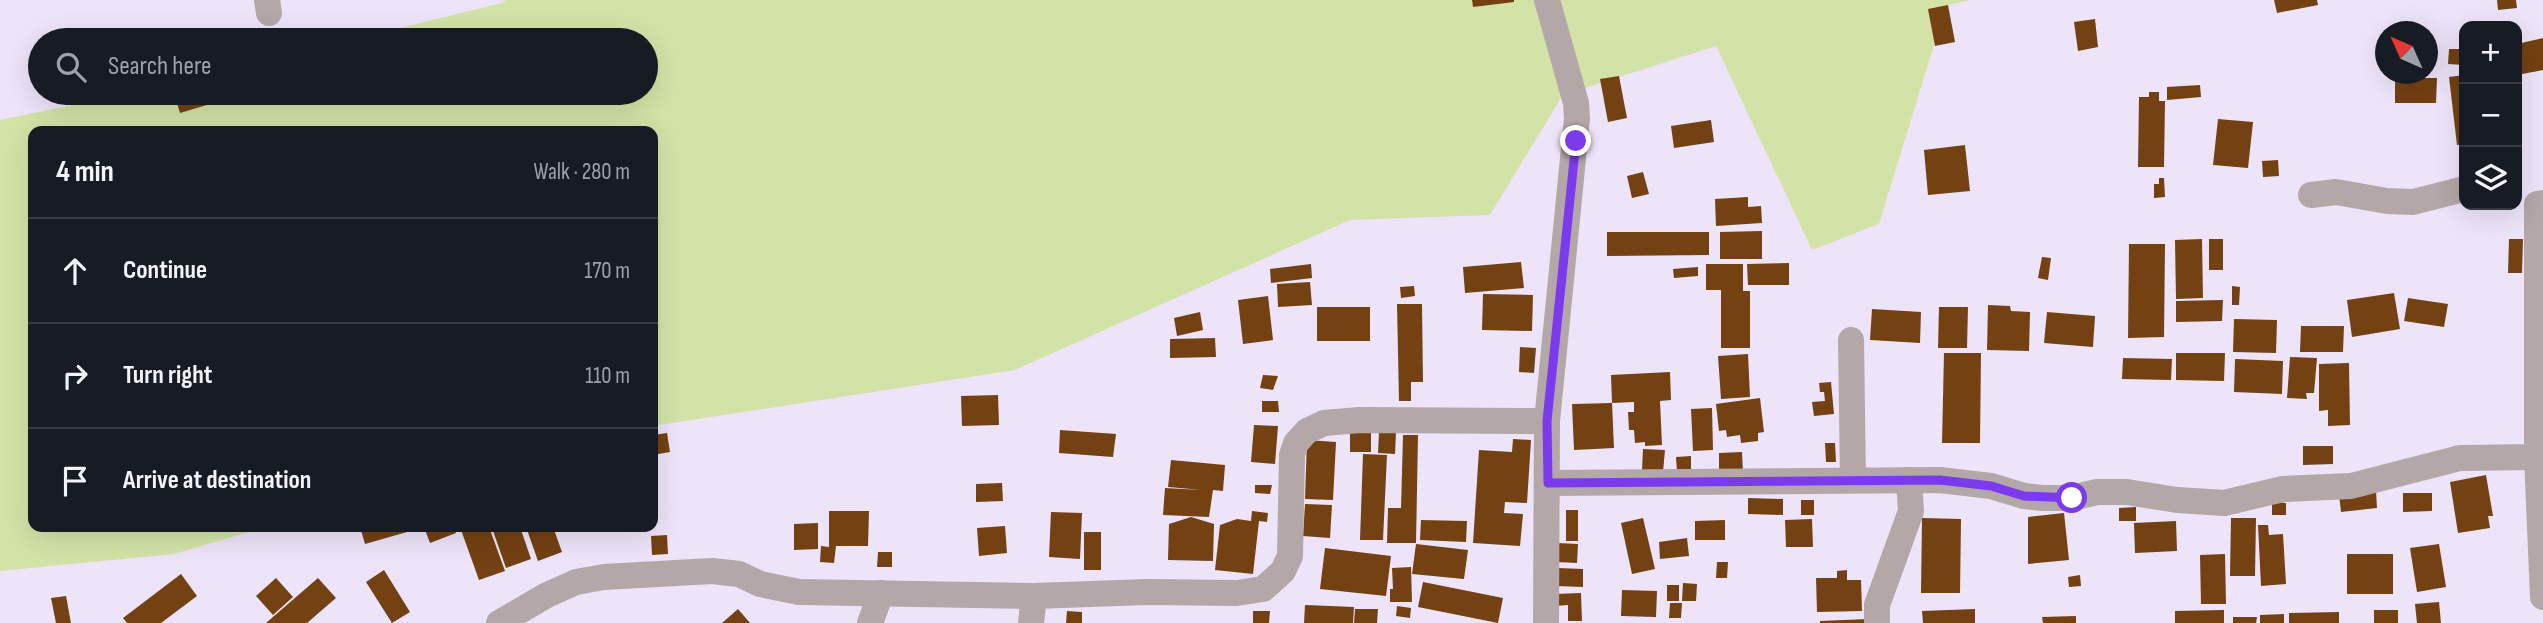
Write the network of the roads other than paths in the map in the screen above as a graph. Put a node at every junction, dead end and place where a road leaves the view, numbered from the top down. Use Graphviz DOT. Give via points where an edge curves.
graph roads {
  1 [pos="1547,2"];
  2 [pos="2459,190"];
  3 [pos="2311,195"];
  4 [pos="2532,200"];
  5 [pos="1851,340"];
  6 [pos="1547,421"];
  7 [pos="2537,457"];
  8 [pos="1853,480"];
  9 [pos="1909,480"];
  10 [pos="1548,483"];
  11 [pos="881,593"];
  12 [pos="1034,596"];
  13 [pos="2543,597"];
  14 [pos="499,623"];
  15 [pos="870,623"];
  16 [pos="1031,623"];
  17 [pos="1546,623"];
  18 [pos="1877,623"];
  1 -- 6 [label="street" via="1576,103"];
  2 -- 3 [label="street" via="2413,202 2336,192"];
  4 -- 7 [label="street"];
  5 -- 8 [label="street"];
  6 -- 10 [label="street"];
  6 -- 12 [label="street" via="1360,420 1324,424 1307,431 1296,443 1290,556 1283,571 1263,589"];
  7 -- 9 [label="street" via="2460,458 2351,486 2283,489 2224,503 2126,492 2042,498 1991,486"];
  7 -- 13 [label="street"];
  8 -- 9 [label="street"];
  8 -- 10 [label="street"];
  9 -- 18 [label="street" via="1911,511 1877,605"];
  10 -- 17 [label="street"];
  11 -- 12 [label="street"];
  11 -- 14 [label="street" via="779,590 739,574 712,571 604,577 576,582"];
  11 -- 15 [label="street"];
  12 -- 16 [label="street"];
}
